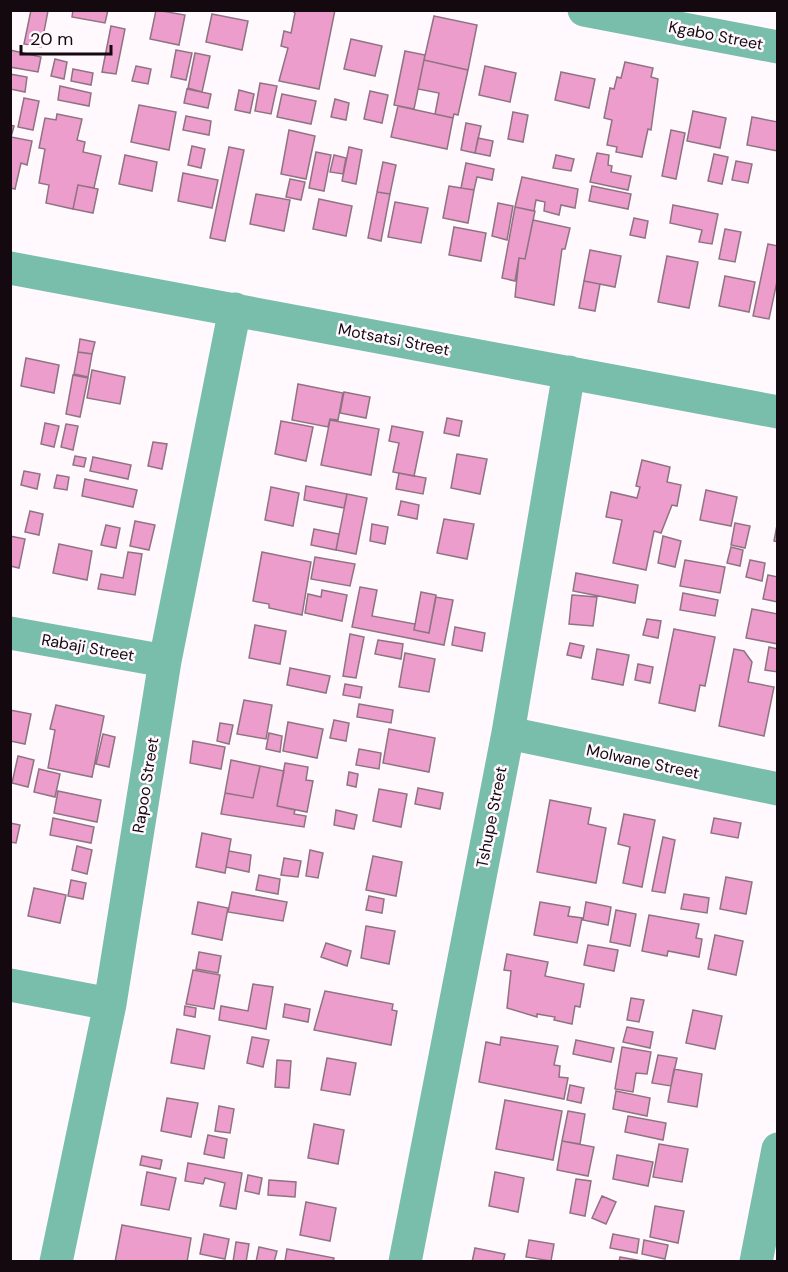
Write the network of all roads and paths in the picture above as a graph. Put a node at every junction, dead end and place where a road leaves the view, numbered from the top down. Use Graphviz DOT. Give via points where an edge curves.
graph roads {
  1 [pos="584,10"];
  2 [pos="777,47"];
  3 [pos="10,268"];
  4 [pos="235,309"];
  5 [pos="569,372"];
  6 [pos="777,412"];
  7 [pos="10,633"];
  8 [pos="165,661"];
  9 [pos="508,733"];
  10 [pos="777,789"];
  11 [pos="10,985"];
  12 [pos="110,1004"];
  13 [pos="777,1149"];
  14 [pos="56,1262"];
  15 [pos="405,1262"];
  16 [pos="756,1262"];
  1 -- 2 [label="street, Kgabo Street"];
  3 -- 4 [label="street, Motsatsi Street"];
  4 -- 5 [label="street, Motsatsi Street"];
  4 -- 8 [label="street, Rapoo Street"];
  5 -- 6 [label="street, Motsatsi Street"];
  5 -- 9 [label="street, Tshupe Street"];
  7 -- 8 [label="street, Rabaji Street"];
  8 -- 12 [label="street, Rapoo Street"];
  9 -- 10 [label="street, Molwane Street"];
  9 -- 15 [label="street, Tshupe Street"];
  11 -- 12 [label="street"];
  12 -- 14 [label="street, Rapoo Street"];
  13 -- 16 [label="street"];
}
